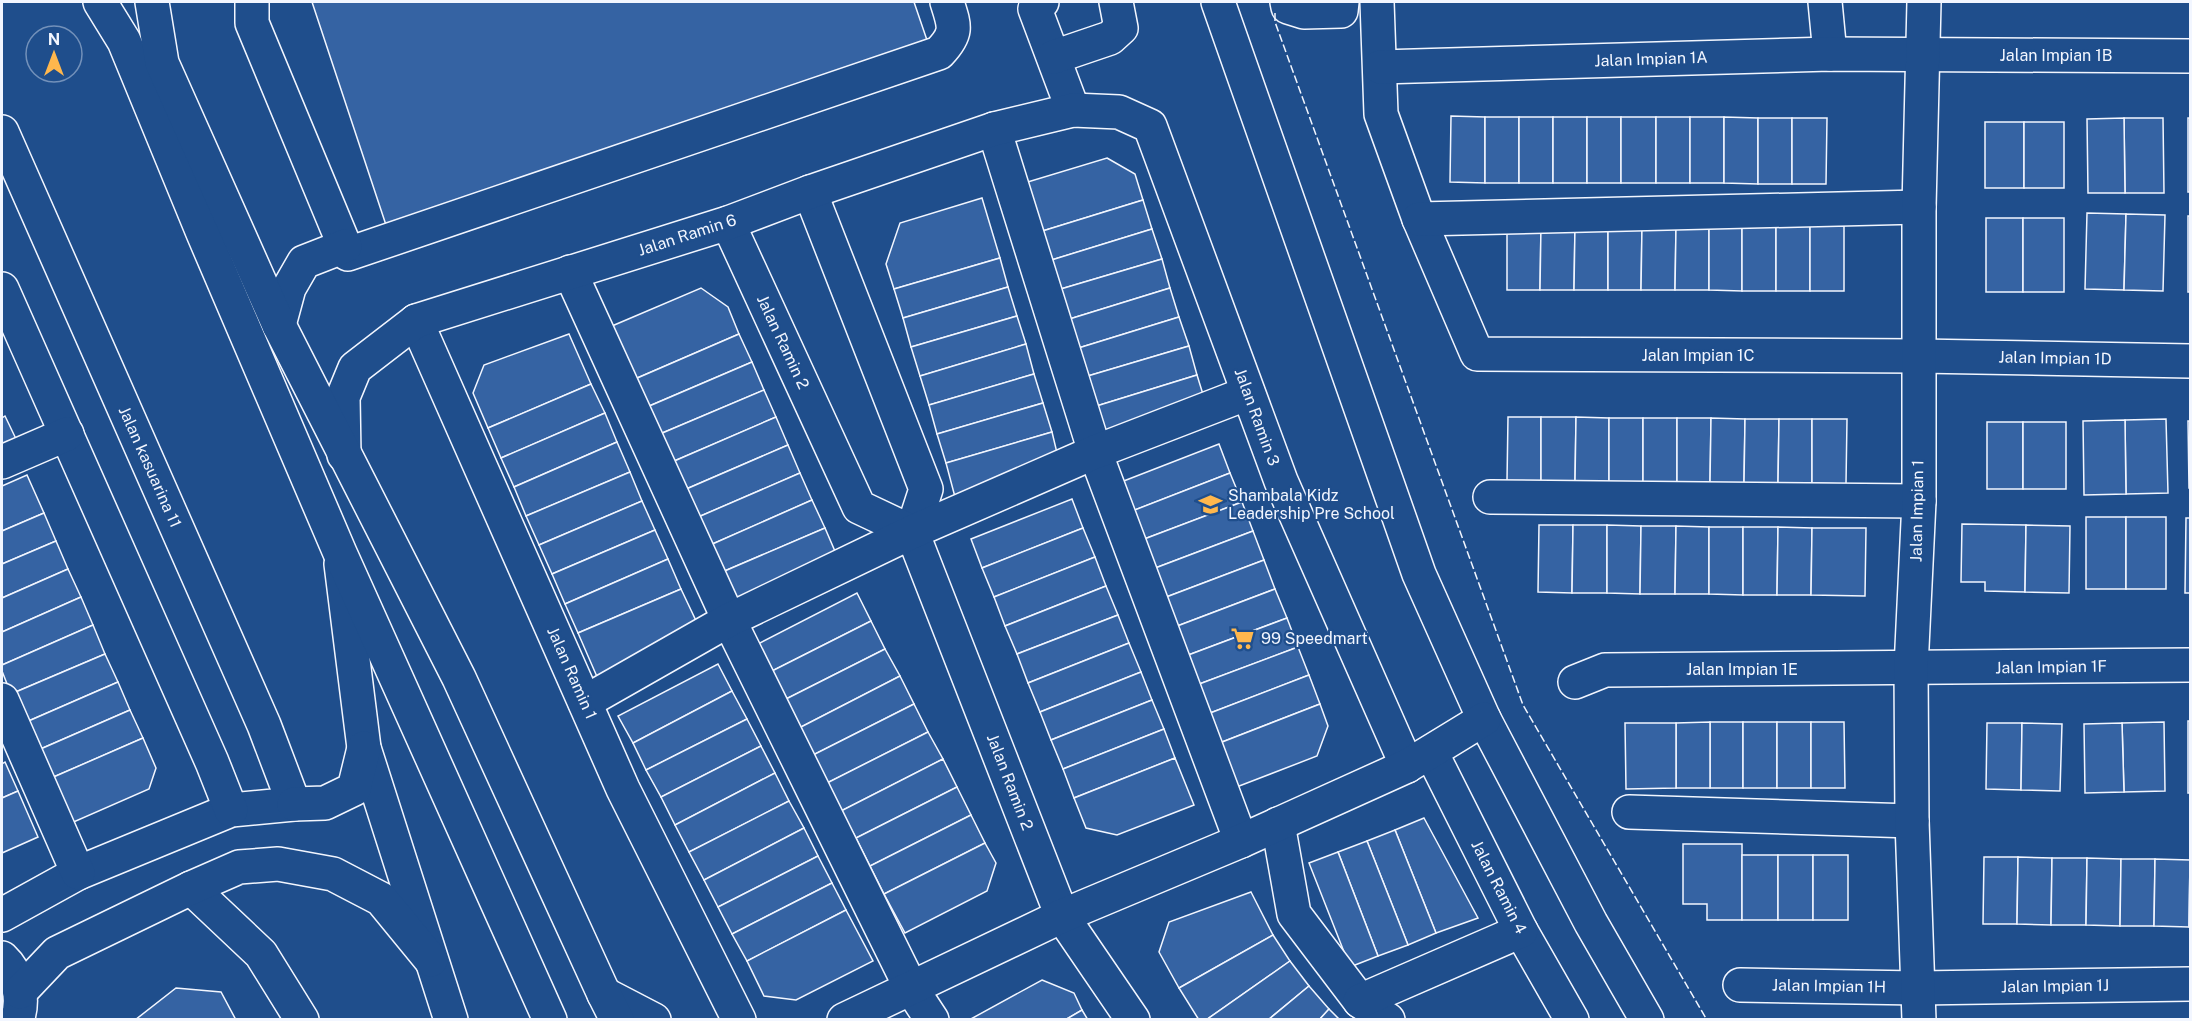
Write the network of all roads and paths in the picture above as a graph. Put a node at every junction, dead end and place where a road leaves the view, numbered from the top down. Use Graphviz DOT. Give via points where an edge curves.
graph roads {
  1 [pos="100,2"];
  2 [pos="152,2"];
  3 [pos="252,2"];
  4 [pos="947,2"];
  5 [pos="1042,2"];
  6 [pos="1116,2"];
  7 [pos="1218,2"];
  8 [pos="1287,2"];
  9 [pos="1342,2"];
  10 [pos="1377,2"];
  11 [pos="1825,2"];
  12 [pos="1924,2"];
  13 [pos="1830,54"];
  14 [pos="1922,54"];
  15 [pos="2190,56"];
  16 [pos="1054,57"];
  17 [pos="1380,67"];
  18 [pos="1073,110"];
  19 [pos="1119,112"];
  20 [pos="994,129"];
  21 [pos="2,132"];
  22 [pos="810,192"];
  23 [pos="1918,207"];
  24 [pos="1419,219"];
  25 [pos="728,223"];
  26 [pos="345,246"];
  27 [pos="570,272"];
  28 [pos="2,288"];
  29 [pos="416,321"];
  30 [pos="279,325"];
  31 [pos="1918,356"];
  32 [pos="2190,361"];
  33 [pos="1248,393"];
  34 [pos="67,434"];
  35 [pos="1095,452"];
  36 [pos="344,455"];
  37 [pos="2,462"];
  38 [pos="1490,497"];
  39 [pos="1918,501"];
  40 [pos="912,532"];
  41 [pos="340,553"];
  42 [pos="729,620"];
  43 [pos="2190,665"];
  44 [pos="1911,668"];
  45 [pos="1575,682"];
  46 [pos="2,700"];
  47 [pos="585,702"];
  48 [pos="1484,719"];
  49 [pos="364,748"];
  50 [pos="1419,759"];
  51 [pos="294,804"];
  52 [pos="231,810"];
  53 [pos="1629,812"];
  54 [pos="1912,821"];
  55 [pos="1278,824"];
  56 [pos="1241,840"];
  57 [pos="78,873"];
  58 [pos="191,888"];
  59 [pos="2,915"];
  60 [pos="1062,916"];
  61 [pos="1521,931"];
  62 [pos="2,958"];
  63 [pos="431,960"];
  64 [pos="2190,984"];
  65 [pos="1740,985"];
  66 [pos="911,988"];
  67 [pos="1360,1002"];
  68 [pos="1919,1004"];
  69 [pos="610,1007"];
  70 [pos="20,1011"];
  71 [pos="302,1020"];
  72 [pos="451,1020"];
  73 [pos="550,1020"];
  74 [pos="654,1020"];
  75 [pos="738,1020"];
  76 [pos="844,1020"];
  77 [pos="932,1020"];
  78 [pos="1133,1020"];
  79 [pos="1388,1020"];
  80 [pos="1572,1020"];
  81 [pos="1647,1020"];
  1 -- 41 [label="main road" via="124,41"];
  2 -- 30 [label="main road" via="162,63"];
  3 -- 26 [label="main road" via="252,23"];
  4 -- 26 [label="main road" via="955,28 951,41 939,54 348,254"];
  5 -- 16 [label="main road" via="1035,9"];
  6 -- 16 [label="main road" via="1121,28 1110,38"];
  7 -- 48 [label="main road" via="1419,574"];
  8 -- 9 [label="main road" via="1288,7 1304,12 1341,11"];
  10 -- 17 [label="main road"];
  11 -- 13 [label="main road"];
  12 -- 14 [label="main road, Jalan Impian 1"];
  13 -- 14 [label="main road, Jalan Impian 1A"];
  13 -- 17 [label="main road, Jalan Impian 1A"];
  14 -- 15 [label="main road, Jalan Impian 1B"];
  14 -- 23 [label="main road, Jalan Impian 1"];
  16 -- 18 [label="main road"];
  17 -- 24 [label="main road" via="1381,114"];
  18 -- 19 [label="main road, Jalan Ramin 6"];
  18 -- 20 [label="main road, Jalan Ramin 6"];
  19 -- 33 [label="main road, Jalan Ramin 3" via="1150,126"];
  20 -- 22 [label="main road, Jalan Ramin 6"];
  20 -- 35 [label="main road"];
  21 -- 51 [label="main road, Jalan kasuarina 11" via="259,714"];
  22 -- 25 [label="main road, Jalan Ramin 6"];
  22 -- 40 [label="main road" via="926,489"];
  23 -- 24 [label="main road"];
  23 -- 31 [label="main road, Jalan Impian 1"];
  24 -- 31 [label="main road, Jalan Impian 1C" via="1477,354"];
  25 -- 27 [label="main road, Jalan Ramin 6"];
  25 -- 40 [label="main road, Jalan Ramin 2" via="859,507"];
  26 -- 30 [label="main road" via="304,262 289,288"];
  27 -- 29 [label="main road, Jalan Ramin 6"];
  27 -- 42 [label="main road"];
  28 -- 34 [label="main road"];
  29 -- 36 [label="main road, Jalan Ramin 6" via="355,368 343,397"];
  29 -- 47 [label="main road, Jalan Ramin 1"];
  30 -- 36 [label="main road"];
  31 -- 32 [label="main road, Jalan Impian 1D"];
  31 -- 39 [label="main road, Jalan Impian 1"];
  33 -- 35 [label="main road"];
  33 -- 50 [label="main road, Jalan Ramin 3" via="1281,481"];
  34 -- 37 [label="main road"];
  34 -- 52 [label="main road"];
  35 -- 40 [label="main road"];
  35 -- 56 [label="main road"];
  36 -- 69 [label="main road" via="459,678"];
  38 -- 39 [label="main road"];
  39 -- 44 [label="main road, Jalan Impian 1"];
  40 -- 42 [label="main road"];
  40 -- 60 [label="main road, Jalan Ramin 2"];
  41 -- 49 [label="main road"];
  41 -- 73 [label="main road"];
  42 -- 47 [label="main road"];
  42 -- 66 [label="main road"];
  43 -- 44 [label="main road, Jalan Impian 1F"];
  44 -- 45 [label="main road, Jalan Impian 1E" via="1605,670"];
  44 -- 54 [label="main road, Jalan Impian 1"];
  46 -- 57 [label="main road"];
  47 -- 75 [label="main road, Jalan Ramin 1" via="623,789"];
  48 -- 50 [label="main road"];
  48 -- 81 [label="main road" via="1591,923"];
  49 -- 51 [label="main road" via="354,789 325,803"];
  49 -- 63 [label="main road"];
  50 -- 55 [label="main road"];
  50 -- 61 [label="main road, Jalan Ramin 4"];
  51 -- 52 [label="main road"];
  52 -- 57 [label="main road"];
  53 -- 54 [label="main road"];
  54 -- 68 [label="main road, Jalan Impian 1"];
  55 -- 56 [label="main road"];
  55 -- 67 [label="main road" via="1294,914"];
  56 -- 60 [label="main road"];
  57 -- 59 [label="main road"];
  58 -- 63 [label="main road" via="239,867 278,864 333,874 381,899"];
  58 -- 70 [label="main road" via="57,953"];
  58 -- 71 [label="main road" via="261,954"];
  60 -- 66 [label="main road"];
  60 -- 78 [label="main road, Jalan Ramin 2"];
  61 -- 67 [label="main road"];
  61 -- 80 [label="main road, Jalan Ramin 4"];
  62 -- 70 [label="main road" via="15,975"];
  63 -- 72 [label="main road"];
  64 -- 68 [label="main road, Jalan Impian 1J"];
  65 -- 68 [label="main road, Jalan Impian 1H"];
  66 -- 76 [label="main road"];
  66 -- 77 [label="main road"];
  67 -- 79 [label="main road"];
  69 -- 74 [label="main road"];
}
